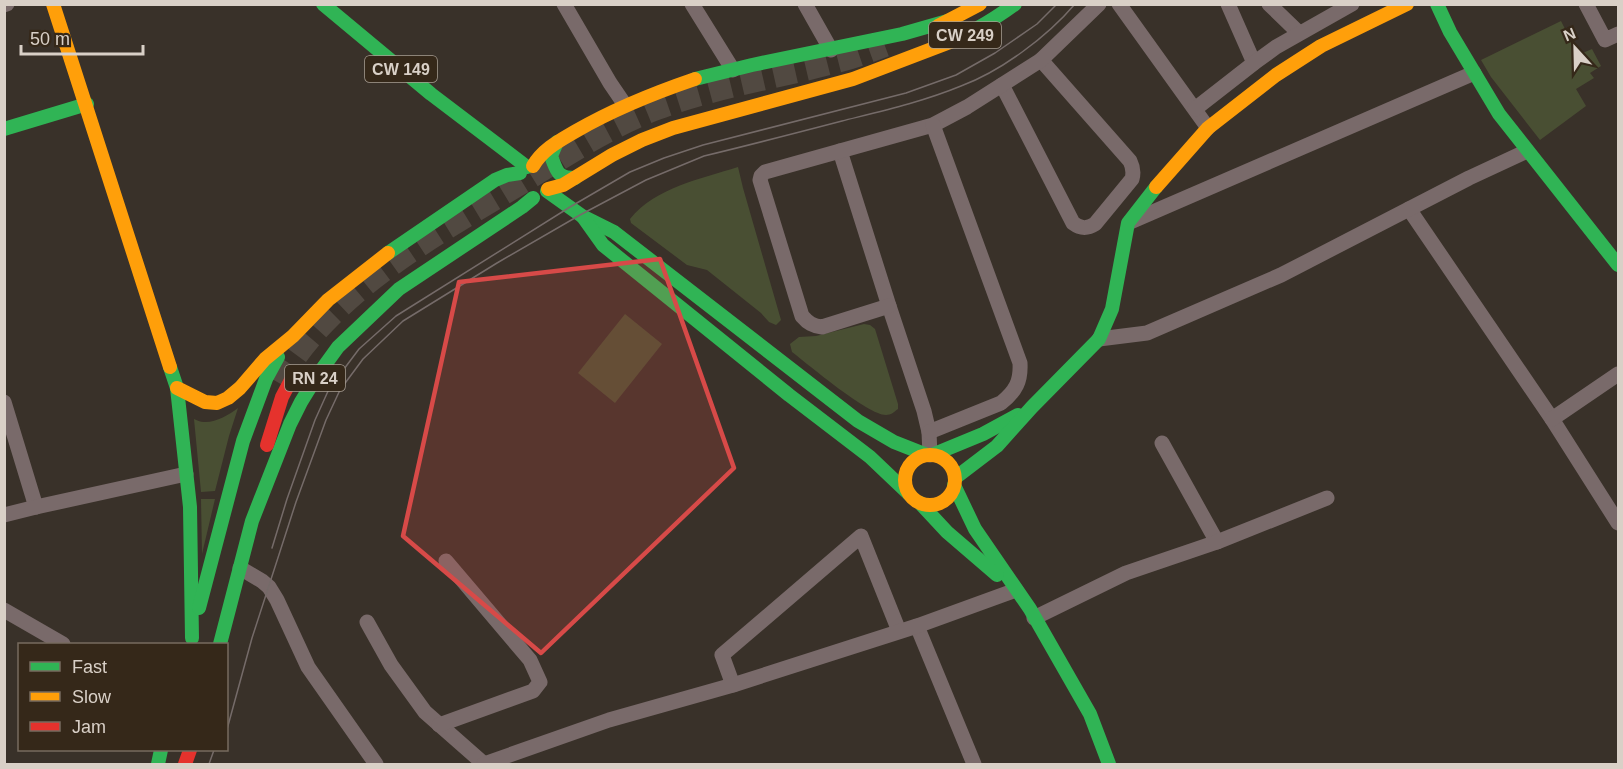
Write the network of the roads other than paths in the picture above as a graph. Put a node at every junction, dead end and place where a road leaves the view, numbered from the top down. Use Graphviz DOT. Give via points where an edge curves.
graph roads {
  1 [pos="53,4"];
  2 [pos="323,4"];
  3 [pos="564,4"];
  4 [pos="692,4"];
  5 [pos="805,4"];
  6 [pos="980,4"];
  7 [pos="1015,4"];
  8 [pos="1099,4"];
  9 [pos="1119,4"];
  10 [pos="1228,4"];
  11 [pos="1269,4"];
  12 [pos="1352,4"];
  13 [pos="1407,4"];
  14 [pos="1437,4"];
  15 [pos="1586,4"];
  16 [pos="951,20"];
  17 [pos="1299,33"];
  18 [pos="1618,34"];
  19 [pos="912,37"];
  20 [pos="958,39"];
  21 [pos="831,50"];
  22 [pos="909,54"];
  23 [pos="1041,60"];
  24 [pos="1254,63"];
  25 [pos="732,70"];
  26 [pos="1474,73"];
  27 [pos="1002,85"];
  28 [pos="87,104"];
  29 [pos="625,105"];
  30 [pos="1195,110"];
  31 [pos="933,125"];
  32 [pos="1208,128"];
  33 [pos="4,129"];
  34 [pos="494,146"];
  35 [pos="551,146"];
  36 [pos="840,151"];
  37 [pos="1527,151"];
  38 [pos="525,170"];
  39 [pos="575,178"];
  40 [pos="495,180"];
  41 [pos="547,190"];
  42 [pos="533,198"];
  43 [pos="467,200"];
  44 [pos="1409,209"];
  45 [pos="582,216"];
  46 [pos="1128,223"];
  47 [pos="482,235"];
  48 [pos="1618,265"];
  49 [pos="657,266"];
  50 [pos="646,280"];
  51 [pos="889,306"];
  52 [pos="712,308"];
  53 [pos="701,323"];
  54 [pos="292,337"];
  55 [pos="1099,339"];
  56 [pos="1618,374"];
  57 [pos="177,388"];
  58 [pos="4,402"];
  59 [pos="1032,407"];
  60 [pos="1552,419"];
  61 [pos="929,432"];
  62 [pos="1162,443"];
  63 [pos="929,455"];
  64 [pos="186,474"];
  65 [pos="955,481"];
  66 [pos="1327,498"];
  67 [pos="915,499"];
  68 [pos="36,507"];
  69 [pos="4,515"];
  70 [pos="1618,523"];
  71 [pos="1217,542"];
  72 [pos="446,561"];
  73 [pos="240,567"];
  74 [pos="1016,590"];
  75 [pos="4,610"];
  76 [pos="1035,618"];
  77 [pos="367,622"];
  78 [pos="917,626"];
  79 [pos="899,631"];
  80 [pos="191,641"];
  81 [pos="221,642"];
  82 [pos="60,643"];
  83 [pos="733,685"];
  84 [pos="439,725"];
  85 [pos="484,764"];
  86 [pos="376,765"];
  87 [pos="974,765"];
  88 [pos="1108,765"];
  1 -- 28 [label="main road"];
  2 -- 34 [label="main road, CW 149"];
  3 -- 29 [label="street"];
  4 -- 25 [label="street"];
  5 -- 21 [label="street"];
  6 -- 16 [label="main road"];
  7 -- 20 [label="main road, CW 249"];
  8 -- 23 [label="street"];
  9 -- 30 [label="street"];
  10 -- 24 [label="street"];
  11 -- 17 [label="street"];
  12 -- 17 [label="street"];
  13 -- 32 [label="main road" via="1321,46"];
  14 -- 26 [label="main road"];
  15 -- 18 [label="street" via="1605,40"];
  16 -- 19 [label="main road"];
  16 -- 21 [label="main road"];
  17 -- 24 [label="street"];
  20 -- 22 [label="main road, CW 249"];
  20 -- 39 [label="main road" via="853,79 673,128 612,155"];
  21 -- 25 [label="main road"];
  23 -- 27 [label="street"];
  23 -- 27 [label="street" via="1133,167 1132,179 1090,228 1073,223"];
  24 -- 30 [label="street"];
  25 -- 29 [label="main road" via="670,87"];
  26 -- 37 [label="main road"];
  26 -- 46 [label="street"];
  27 -- 31 [label="street"];
  28 -- 33 [label="main road"];
  28 -- 57 [label="main road"];
  29 -- 35 [label="main road"];
  30 -- 32 [label="street"];
  31 -- 36 [label="street"];
  31 -- 61 [label="street" via="1020,363 1020,374 1011,396 1001,403"];
  32 -- 46 [label="main road"];
  34 -- 35 [label="main road" via="521,150"];
  34 -- 38 [label="main road, CW 149"];
  34 -- 40 [label="main road"];
  35 -- 38 [label="main road"];
  35 -- 39 [label="main road" via="551,156 560,174"];
  36 -- 51 [label="street"];
  36 -- 51 [label="street" via="765,172 760,180 802,316 822,327"];
  37 -- 44 [label="street"];
  37 -- 48 [label="main road"];
  38 -- 40 [label="main road"];
  38 -- 41 [label="main road, CW 149" via="538,167 545,172 549,180"];
  38 -- 42 [label="main road" via="518,177 519,190"];
  39 -- 41 [label="main road"];
  40 -- 43 [label="main road, RN 24"];
  41 -- 42 [label="main road"];
  41 -- 45 [label="main road, CW 149"];
  42 -- 47 [label="main road, RN 24"];
  43 -- 47 [label="main road" via="477,202 484,210 488,225"];
  43 -- 54 [label="main road, RN 24" via="393,248 326,302"];
  44 -- 55 [label="street" via="1281,275 1147,333"];
  44 -- 60 [label="street"];
  45 -- 49 [label="main road" via="614,232"];
  45 -- 50 [label="main road, CW 149" via="603,245"];
  46 -- 55 [label="main road" via="1112,309"];
  47 -- 73 [label="main road, RN 24" via="399,289 338,347 301,402 280,449 252,521"];
  49 -- 50 [label="main road"];
  49 -- 52 [label="main road"];
  50 -- 53 [label="main road, CW 149"];
  51 -- 61 [label="street"];
  52 -- 53 [label="main road"];
  52 -- 63 [label="main road" via="858,421 894,442"];
  53 -- 67 [label="main road, CW 149" via="870,457"];
  54 -- 57 [label="main road, RN 24" via="223,401 200,401"];
  54 -- 80 [label="main road, RN 24" via="266,379 243,441"];
  55 -- 59 [label="main road"];
  56 -- 60 [label="street"];
  57 -- 64 [label="main road"];
  58 -- 68 [label="street"];
  59 -- 63 [label="main road" via="983,434"];
  59 -- 65 [label="main road" via="997,446"];
  60 -- 70 [label="street"];
  61 -- 63 [label="street"];
  62 -- 71 [label="street"];
  63 -- 65 [label="main road" via="945,460"];
  63 -- 67 [label="main road" via="914,461 906,474 907,489"];
  64 -- 68 [label="street"];
  64 -- 80 [label="main road"];
  65 -- 67 [label="main road" via="948,498 941,502"];
  65 -- 74 [label="main road" via="975,529"];
  66 -- 71 [label="street"];
  67 -- 74 [label="main road, CW 149" via="958,544"];
  68 -- 69 [label="street"];
  71 -- 76 [label="street" via="1126,573"];
  72 -- 84 [label="street" via="530,660 540,682 533,691"];
  73 -- 81 [label="main road, RN 24"];
  73 -- 86 [label="street" via="262,581 277,600 308,667"];
  74 -- 76 [label="main road, CW 149"];
  74 -- 78 [label="street"];
  75 -- 82 [label="street"];
  76 -- 88 [label="main road, CW 149" via="1090,714"];
  77 -- 84 [label="street" via="391,665 424,712"];
  78 -- 79 [label="street"];
  78 -- 87 [label="street"];
  79 -- 83 [label="street"];
  79 -- 83 [label="street" via="861,536 722,655"];
  80 -- 81 [label="main road" via="265,414 285,382 247,513"];
  83 -- 85 [label="street" via="609,720"];
  84 -- 85 [label="street"];
}
